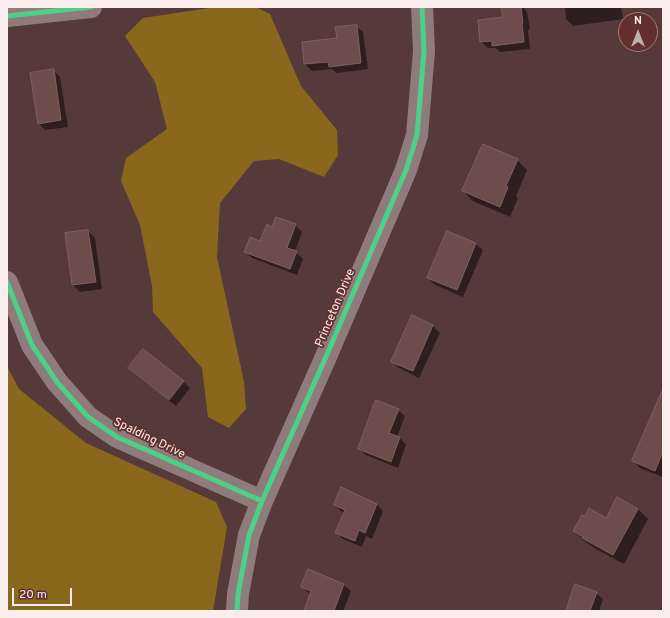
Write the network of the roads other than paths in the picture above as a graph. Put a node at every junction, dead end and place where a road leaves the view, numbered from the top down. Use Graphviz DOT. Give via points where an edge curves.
graph roads {
  1 [pos="91,7"];
  2 [pos="422,7"];
  3 [pos="7,16"];
  4 [pos="7,282"];
  5 [pos="262,500"];
  6 [pos="237,611"];
  1 -- 3 [label="street"];
  2 -- 5 [label="street, Princeton Drive" via="424,51 417,135 406,170"];
  4 -- 5 [label="street, Spalding Drive" via="32,345 57,382 88,417 117,437"];
  5 -- 6 [label="street, Princeton Drive" via="249,535"];
}
